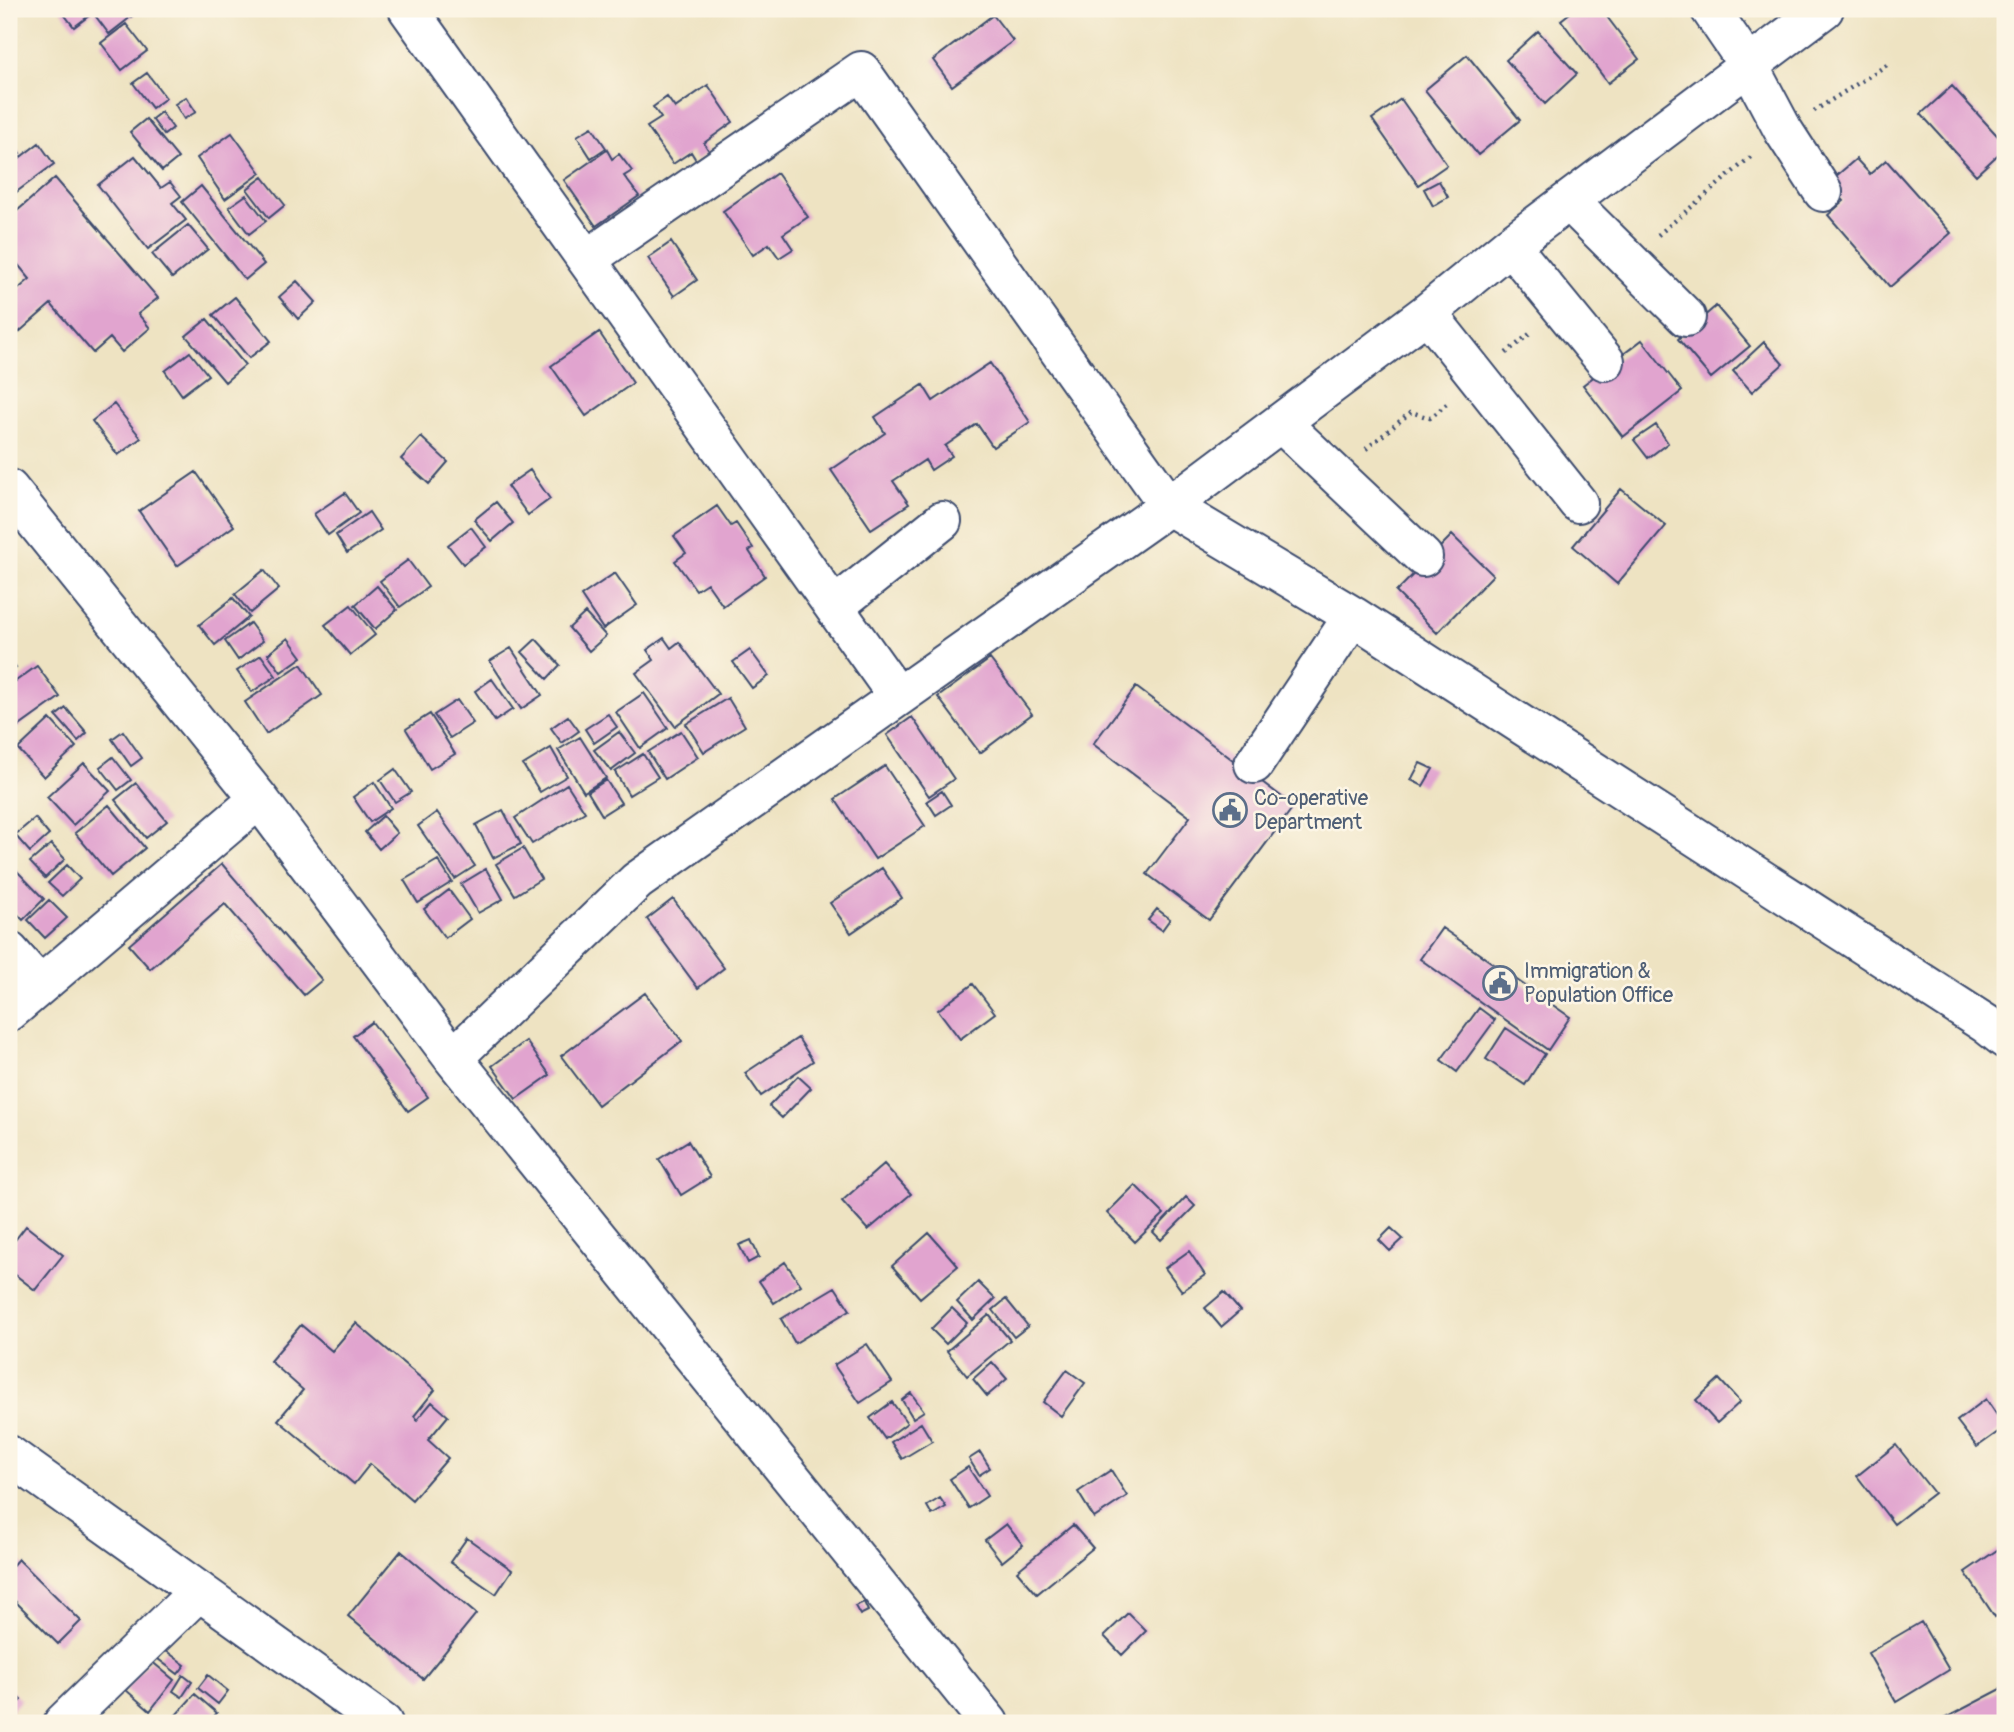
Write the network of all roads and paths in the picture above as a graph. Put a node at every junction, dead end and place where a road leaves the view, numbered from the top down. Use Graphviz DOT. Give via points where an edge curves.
graph roads {
  1 [pos="408,9"];
  2 [pos="1710,9"];
  3 [pos="1824,9"];
  4 [pos="1749,66"];
  5 [pos="1823,192"];
  6 [pos="1569,201"];
  7 [pos="1510,245"];
  8 [pos="587,259"];
  9 [pos="1427,313"];
  10 [pos="1686,317"];
  11 [pos="1605,361"];
  12 [pos="1281,423"];
  13 [pos="9,489"];
  14 [pos="1578,503"];
  15 [pos="1169,506"];
  16 [pos="942,522"];
  17 [pos="1423,557"];
  18 [pos="834,607"];
  19 [pos="1353,616"];
  20 [pos="898,697"];
  21 [pos="1254,764"];
  22 [pos="259,799"];
  23 [pos="9,951"];
  24 [pos="39,985"];
  25 [pos="9,1012"];
  26 [pos="2005,1040"];
  27 [pos="453,1058"];
  28 [pos="9,1455"];
  29 [pos="198,1591"];
  30 [pos="63,1723"];
  31 [pos="383,1723"];
  32 [pos="989,1723"];
  1 -- 8 [label="street"];
  2 -- 4 [label="street"];
  3 -- 4 [label="street"];
  4 -- 5 [label="street"];
  4 -- 6 [label="street"];
  6 -- 7 [label="street"];
  6 -- 10 [label="street"];
  7 -- 9 [label="street"];
  7 -- 11 [label="street"];
  8 -- 15 [label="street" via="861,71"];
  8 -- 18 [label="street"];
  9 -- 12 [label="street"];
  9 -- 14 [label="street"];
  12 -- 15 [label="street"];
  12 -- 17 [label="street"];
  13 -- 22 [label="street"];
  15 -- 19 [label="street"];
  15 -- 20 [label="street"];
  16 -- 18 [label="street"];
  18 -- 20 [label="street"];
  19 -- 21 [label="street"];
  19 -- 26 [label="street"];
  20 -- 27 [label="street" via="637,881"];
  22 -- 24 [label="street"];
  22 -- 27 [label="street"];
  23 -- 24 [label="street"];
  24 -- 25 [label="street"];
  27 -- 32 [label="street"];
  28 -- 29 [label="street"];
  29 -- 30 [label="street"];
  29 -- 31 [label="street"];
}
